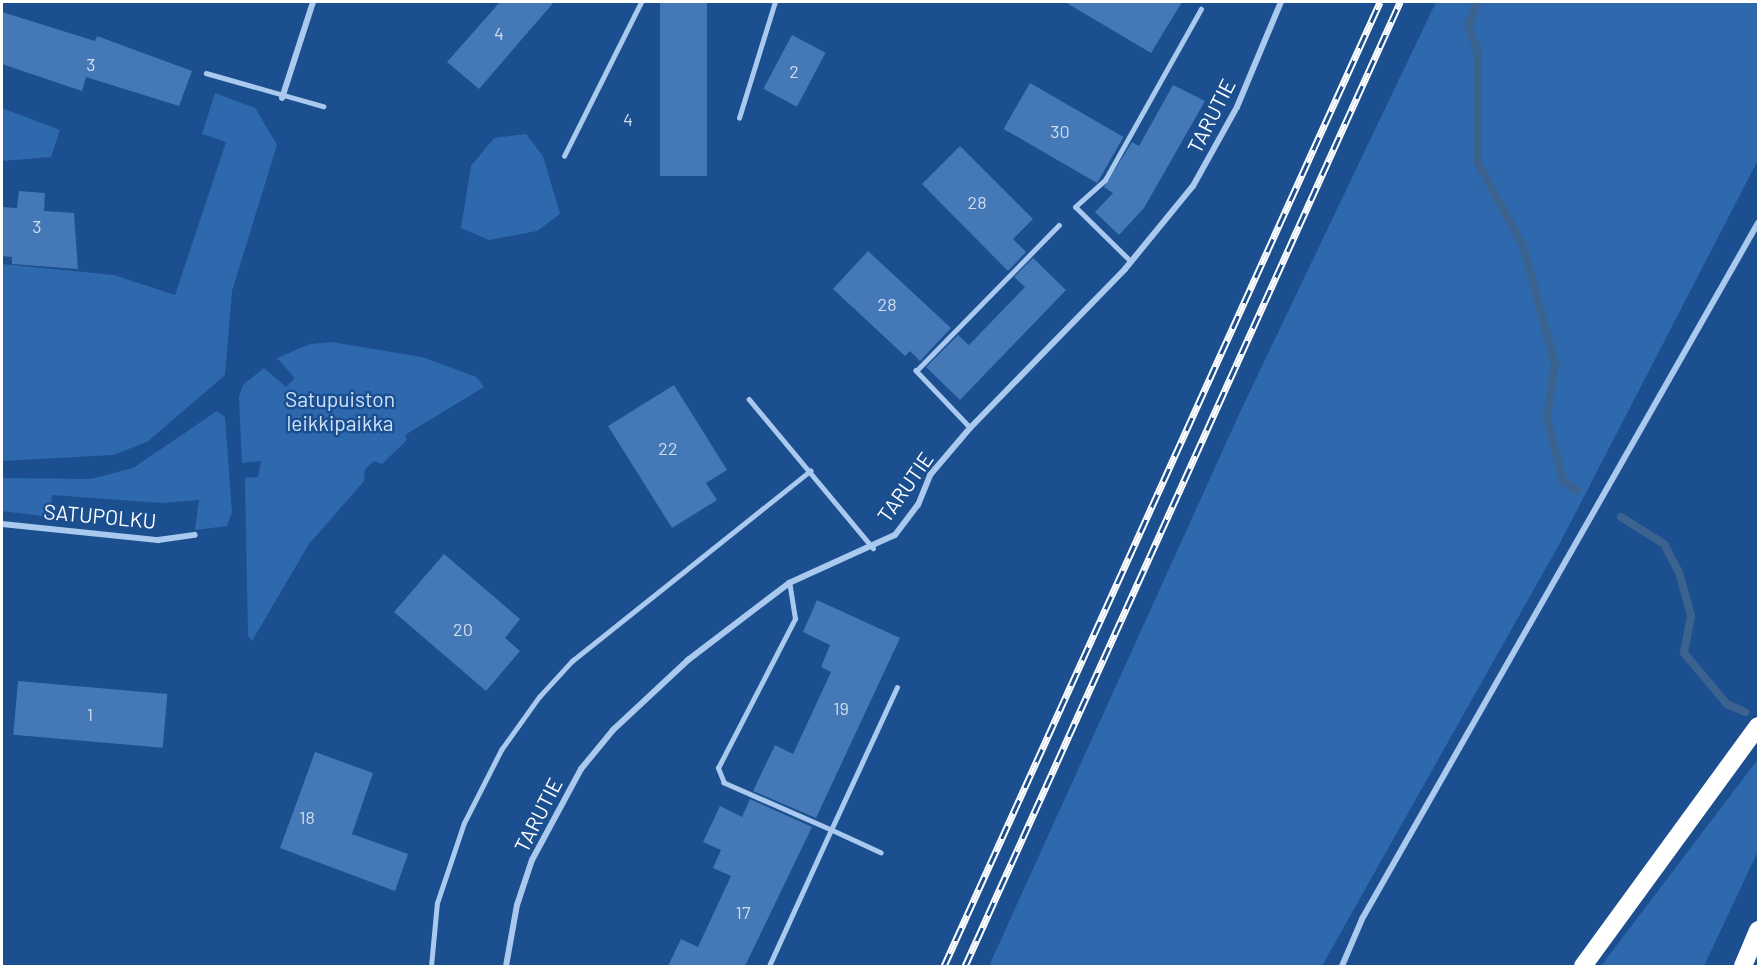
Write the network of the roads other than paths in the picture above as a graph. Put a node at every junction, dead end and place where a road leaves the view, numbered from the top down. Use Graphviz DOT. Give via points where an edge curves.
graph roads {
  1 [pos="312,2"];
  2 [pos="640,2"];
  3 [pos="775,2"];
  4 [pos="1281,2"];
  5 [pos="1201,9"];
  6 [pos="206,72"];
  7 [pos="282,98"];
  8 [pos="323,106"];
  9 [pos="739,118"];
  10 [pos="564,156"];
  11 [pos="1758,223"];
  12 [pos="1059,225"];
  13 [pos="1131,261"];
  14 [pos="748,399"];
  15 [pos="970,428"];
  16 [pos="810,471"];
  17 [pos="2,524"];
  18 [pos="195,535"];
  19 [pos="873,548"];
  20 [pos="789,583"];
  21 [pos="897,687"];
  22 [pos="1758,726"];
  23 [pos="831,830"];
  24 [pos="881,853"];
  25 [pos="1758,930"];
  26 [pos="431,966"];
  27 [pos="506,966"];
  28 [pos="769,966"];
  29 [pos="1342,966"];
  30 [pos="1583,966"];
  31 [pos="1743,966"];
  1 -- 7 [label="street"];
  2 -- 10 [label="lane"];
  3 -- 9 [label="lane"];
  4 -- 13 [label="street, TARUTIE" via="1237,107 1193,186"];
  5 -- 13 [label="lane" via="1105,180 1075,207"];
  6 -- 7 [label="lane"];
  7 -- 8 [label="lane"];
  11 -- 29 [label="street" via="1368,908"];
  12 -- 15 [label="lane" via="916,371"];
  13 -- 15 [label="street, TARUTIE"];
  14 -- 16 [label="lane"];
  15 -- 19 [label="street, TARUTIE" via="930,475 918,505 895,534"];
  16 -- 19 [label="lane"];
  16 -- 26 [label="lane" via="572,661 539,697 501,750 464,823 437,903"];
  17 -- 18 [label="street, SATUPOLKU" via="158,540"];
  19 -- 20 [label="street, TARUTIE" via="835,558"];
  20 -- 23 [label="lane" via="795,619 718,768 724,783"];
  20 -- 27 [label="street, TARUTIE" via="680,667 613,730 581,769 532,860 517,905"];
  21 -- 23 [label="lane"];
  22 -- 30 [label="highway"];
  23 -- 24 [label="lane"];
  23 -- 28 [label="lane"];
  25 -- 31 [label="highway"];
}
